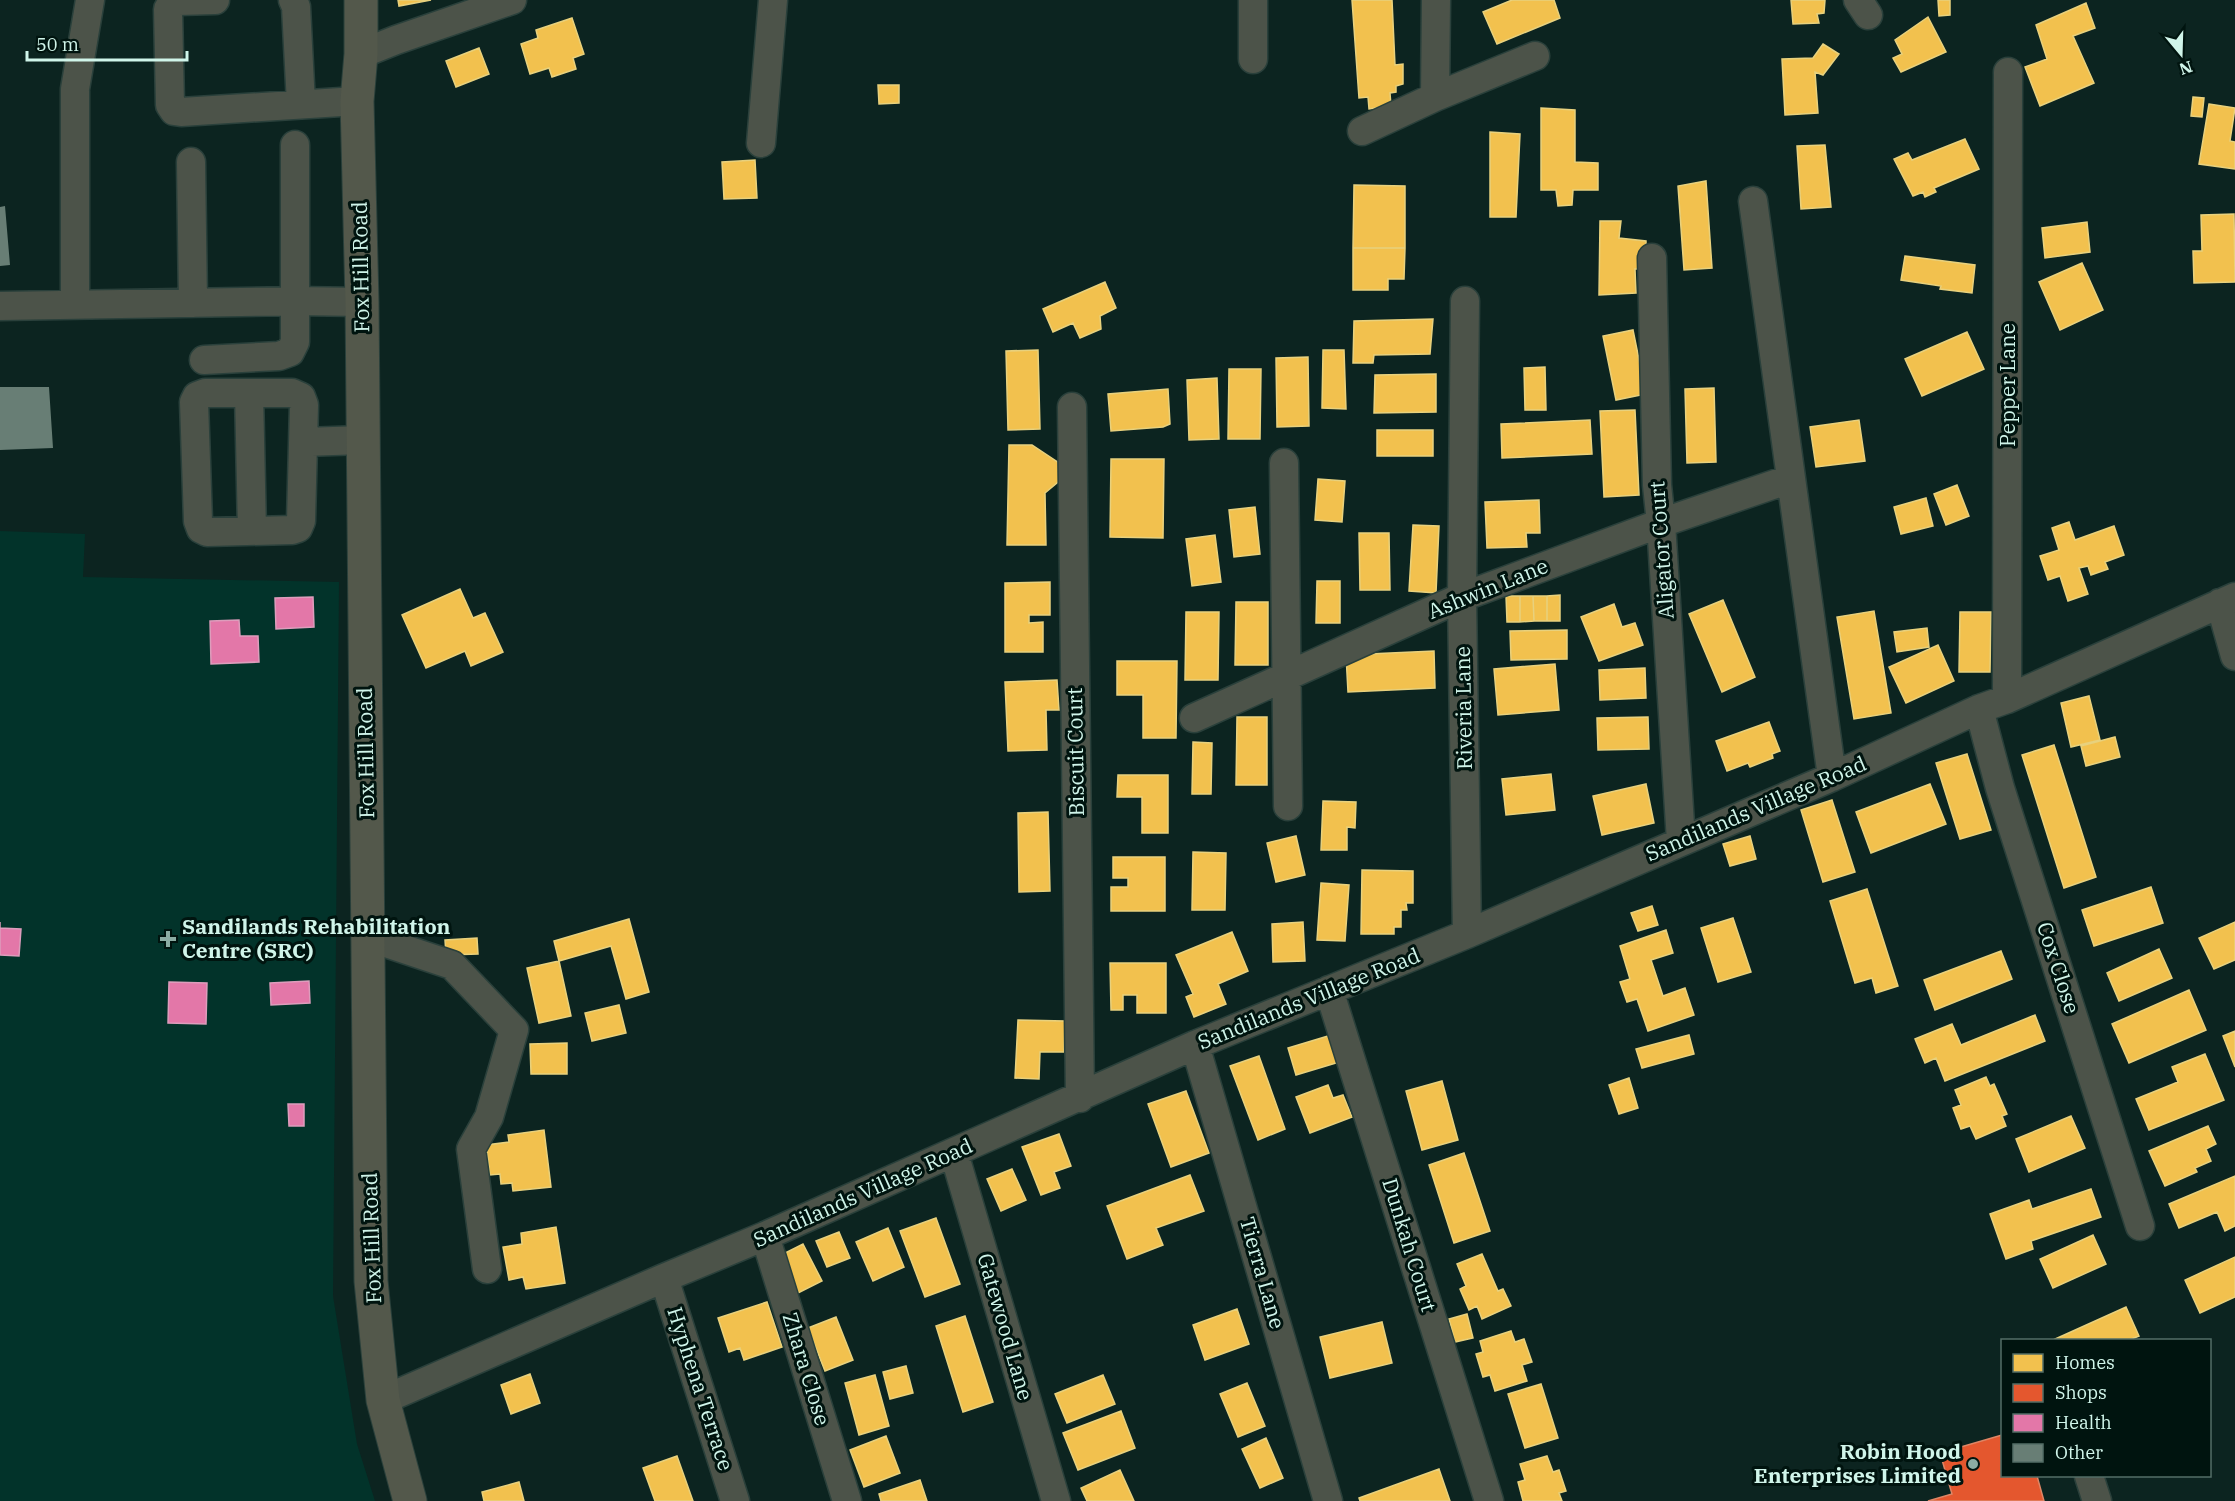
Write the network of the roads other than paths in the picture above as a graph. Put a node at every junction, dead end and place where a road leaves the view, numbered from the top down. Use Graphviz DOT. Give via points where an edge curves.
graph roads {
  1 [pos="90,0"];
  2 [pos="215,0"];
  3 [pos="293,0"];
  4 [pos="361,0"];
  5 [pos="512,0"];
  6 [pos="773,0"];
  7 [pos="1253,0"];
  8 [pos="1436,0"];
  9 [pos="361,54"];
  10 [pos="1536,56"];
  11 [pos="1253,59"];
  12 [pos="2008,72"];
  13 [pos="1435,97"];
  14 [pos="357,101"];
  15 [pos="301,104"];
  16 [pos="1362,130"];
  17 [pos="761,143"];
  18 [pos="295,145"];
  19 [pos="191,162"];
  20 [pos="1753,201"];
  21 [pos="1652,258"];
  22 [pos="295,301"];
  23 [pos="1466,301"];
  24 [pos="362,302"];
  25 [pos="193,303"];
  26 [pos="75,304"];
  27 [pos="0,306"];
  28 [pos="204,360"];
  29 [pos="249,393"];
  30 [pos="1072,407"];
  31 [pos="363,440"];
  32 [pos="304,442"];
  33 [pos="1284,463"];
  34 [pos="1790,479"];
  35 [pos="1661,523"];
  36 [pos="252,531"];
  37 [pos="1462,597"];
  38 [pos="2228,600"];
  39 [pos="2235,656"];
  40 [pos="1286,677"];
  41 [pos="2007,699"];
  42 [pos="1978,709"];
  43 [pos="1194,718"];
  44 [pos="1832,777"];
  45 [pos="1288,806"];
  46 [pos="1681,841"];
  47 [pos="1467,934"];
  48 [pos="368,937"];
  49 [pos="1329,990"];
  50 [pos="1195,1045"];
  51 [pos="1080,1098"];
  52 [pos="954,1153"];
  53 [pos="2140,1226"];
  54 [pos="765,1236"];
  55 [pos="487,1269"];
  56 [pos="664,1278"];
  57 [pos="383,1400"];
  58 [pos="2090,1477"];
  59 [pos="410,1501"];
  60 [pos="735,1501"];
  61 [pos="847,1501"];
  62 [pos="1056,1501"];
  63 [pos="1328,1501"];
  64 [pos="1489,1501"];
  65 [pos="2097,1501"];
  1 -- 26 [label="street" via="75,89"];
  2 -- 15 [label="street" via="178,1 168,9 170,105 174,111"];
  3 -- 15 [label="street"];
  4 -- 9 [label="main road, Fox Hill Road"];
  5 -- 9 [label="street"];
  6 -- 17 [label="street"];
  7 -- 11 [label="street"];
  8 -- 13 [label="street"];
  9 -- 14 [label="main road, Fox Hill Road"];
  10 -- 13 [label="street"];
  12 -- 41 [label="street, Pepper Lane"];
  13 -- 16 [label="street"];
  14 -- 15 [label="street"];
  14 -- 24 [label="main road, Fox Hill Road"];
  18 -- 22 [label="street"];
  19 -- 25 [label="street"];
  20 -- 34 [label="street"];
  21 -- 35 [label="street, Aligator Court"];
  22 -- 24 [label="street"];
  22 -- 25 [label="street"];
  22 -- 28 [label="street" via="295,342 290,352"];
  23 -- 37 [label="street, Riveria Lane"];
  24 -- 31 [label="main road, Fox Hill Road"];
  25 -- 26 [label="street"];
  26 -- 27 [label="street"];
  29 -- 32 [label="street" via="292,393 301,397"];
  29 -- 36 [label="street"];
  29 -- 36 [label="street" via="204,393 194,402 201,529"];
  30 -- 51 [label="street, Biscuit Court"];
  31 -- 32 [label="street"];
  31 -- 48 [label="main road, Fox Hill Road"];
  32 -- 36 [label="street" via="298,528"];
  33 -- 40 [label="street"];
  34 -- 35 [label="street, Ashwin Lane"];
  34 -- 44 [label="street"];
  35 -- 37 [label="street, Ashwin Lane"];
  35 -- 46 [label="street, Aligator Court"];
  37 -- 40 [label="street, Ashwin Lane"];
  37 -- 47 [label="street, Riveria Lane"];
  38 -- 39 [label="street"];
  38 -- 41 [label="street, Sandilands Village Road"];
  40 -- 43 [label="street, Ashwin Lane"];
  40 -- 45 [label="street"];
  41 -- 42 [label="street, Sandilands Village Road"];
  42 -- 44 [label="street, Sandilands Village Road"];
  42 -- 53 [label="street, Cox Close"];
  44 -- 46 [label="street, Sandilands Village Road"];
  46 -- 47 [label="street, Sandilands Village Road"];
  47 -- 49 [label="street, Sandilands Village Road"];
  48 -- 55 [label="street" via="452,965 514,1030 489,1116 471,1149"];
  48 -- 57 [label="main road, Fox Hill Road" via="371,1281"];
  49 -- 50 [label="street, Sandilands Village Road"];
  49 -- 64 [label="street, Dunkah Court"];
  50 -- 51 [label="street, Sandilands Village Road"];
  50 -- 63 [label="street, Tierra Lane"];
  51 -- 52 [label="street, Sandilands Village Road"];
  52 -- 54 [label="street, Sandilands Village Road"];
  52 -- 62 [label="street, Gatewood Lane"];
  54 -- 56 [label="street, Sandilands Village Road"];
  54 -- 61 [label="street, Zhara Close"];
  56 -- 57 [label="street, Sandilands Village Road"];
  56 -- 60 [label="street, Hyphena Terrace"];
  57 -- 59 [label="main road, Fox Hill Road"];
  58 -- 65 [label="street"];
}
